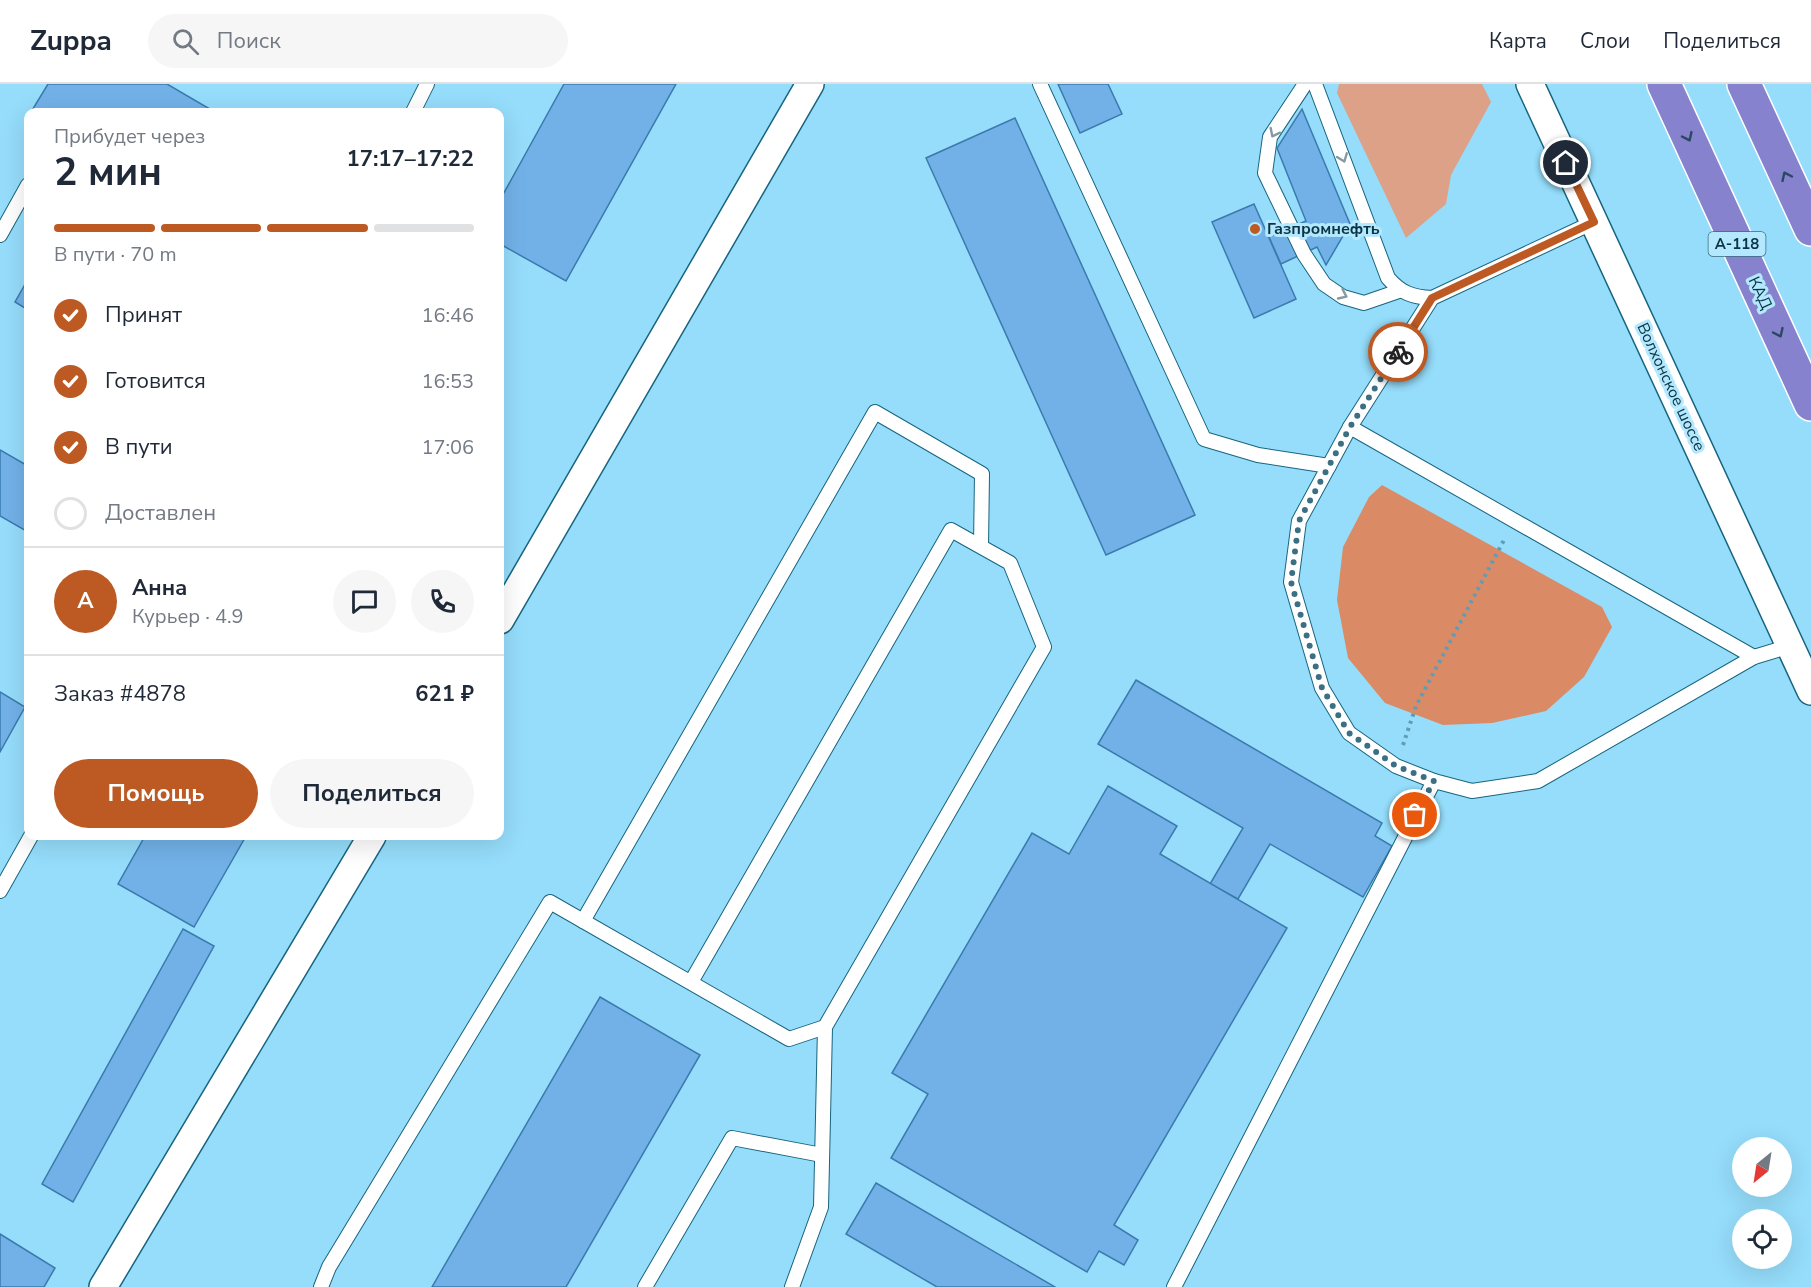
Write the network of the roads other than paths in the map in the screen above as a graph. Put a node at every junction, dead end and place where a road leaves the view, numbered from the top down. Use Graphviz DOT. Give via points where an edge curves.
graph roads {
  1 [pos="427,84"];
  2 [pos="810,84"];
  3 [pos="1040,84"];
  4 [pos="1305,84"];
  5 [pos="1316,84"];
  6 [pos="1530,84"];
  7 [pos="1664,84"];
  8 [pos="1744,84"];
  9 [pos="415,108"];
  10 [pos="24,192"];
  11 [pos="1594,222"];
  12 [pos="1811,229"];
  13 [pos="0,236"];
  14 [pos="1399,291"];
  15 [pos="1432,298"];
  16 [pos="1811,404"];
  17 [pos="1350,427"];
  18 [pos="1329,466"];
  19 [pos="981,546"];
  20 [pos="504,613"];
  21 [pos="1790,646"];
  22 [pos="1754,657"];
  23 [pos="1811,691"];
  24 [pos="1434,781"];
  25 [pos="30,840"];
  26 [pos="370,840"];
  27 [pos="0,891"];
  28 [pos="583,921"];
  29 [pos="691,982"];
  30 [pos="825,1027"];
  31 [pos="822,1155"];
  32 [pos="118,1275"];
  33 [pos="103,1287"];
  34 [pos="321,1287"];
  35 [pos="645,1287"];
  36 [pos="792,1287"];
  37 [pos="1174,1287"];
  1 -- 9 [label="lane"];
  2 -- 20 [label="street"];
  3 -- 18 [label="lane" via="1204,439 1258,455"];
  4 -- 14 [label="lane, one-way" via="1270,137 1265,173 1304,254 1324,284 1343,297 1364,303"];
  5 -- 14 [label="lane, one-way" via="1388,278"];
  6 -- 11 [label="street, Волхонское шоссе"];
  7 -- 16 [label="highway, КАД / А-118, one-way"];
  12 -- 8 [label="highway, one-way"];
  10 -- 13 [label="lane"];
  11 -- 15 [label="lane"];
  11 -- 21 [label="street, Волхонское шоссе"];
  14 -- 15 [label="lane"];
  15 -- 17 [label="lane"];
  17 -- 18 [label="lane"];
  17 -- 22 [label="lane"];
  18 -- 24 [label="lane" via="1299,521 1291,582 1322,688 1349,733 1396,766"];
  19 -- 28 [label="lane" via="982,474 875,412"];
  19 -- 29 [label="lane" via="951,530"];
  19 -- 30 [label="lane" via="1010,563 1044,647"];
  21 -- 22 [label="lane"];
  21 -- 23 [label="street, Волхонское шоссе"];
  22 -- 24 [label="lane" via="1538,781 1472,791"];
  24 -- 37 [label="lane"];
  25 -- 27 [label="lane"];
  26 -- 32 [label="street"];
  28 -- 29 [label="lane"];
  28 -- 34 [label="lane" via="550,902 329,1267"];
  29 -- 30 [label="lane" via="789,1039"];
  30 -- 31 [label="lane"];
  31 -- 35 [label="lane" via="732,1138"];
  31 -- 36 [label="lane" via="821,1207"];
  32 -- 33 [label="street"];
}
